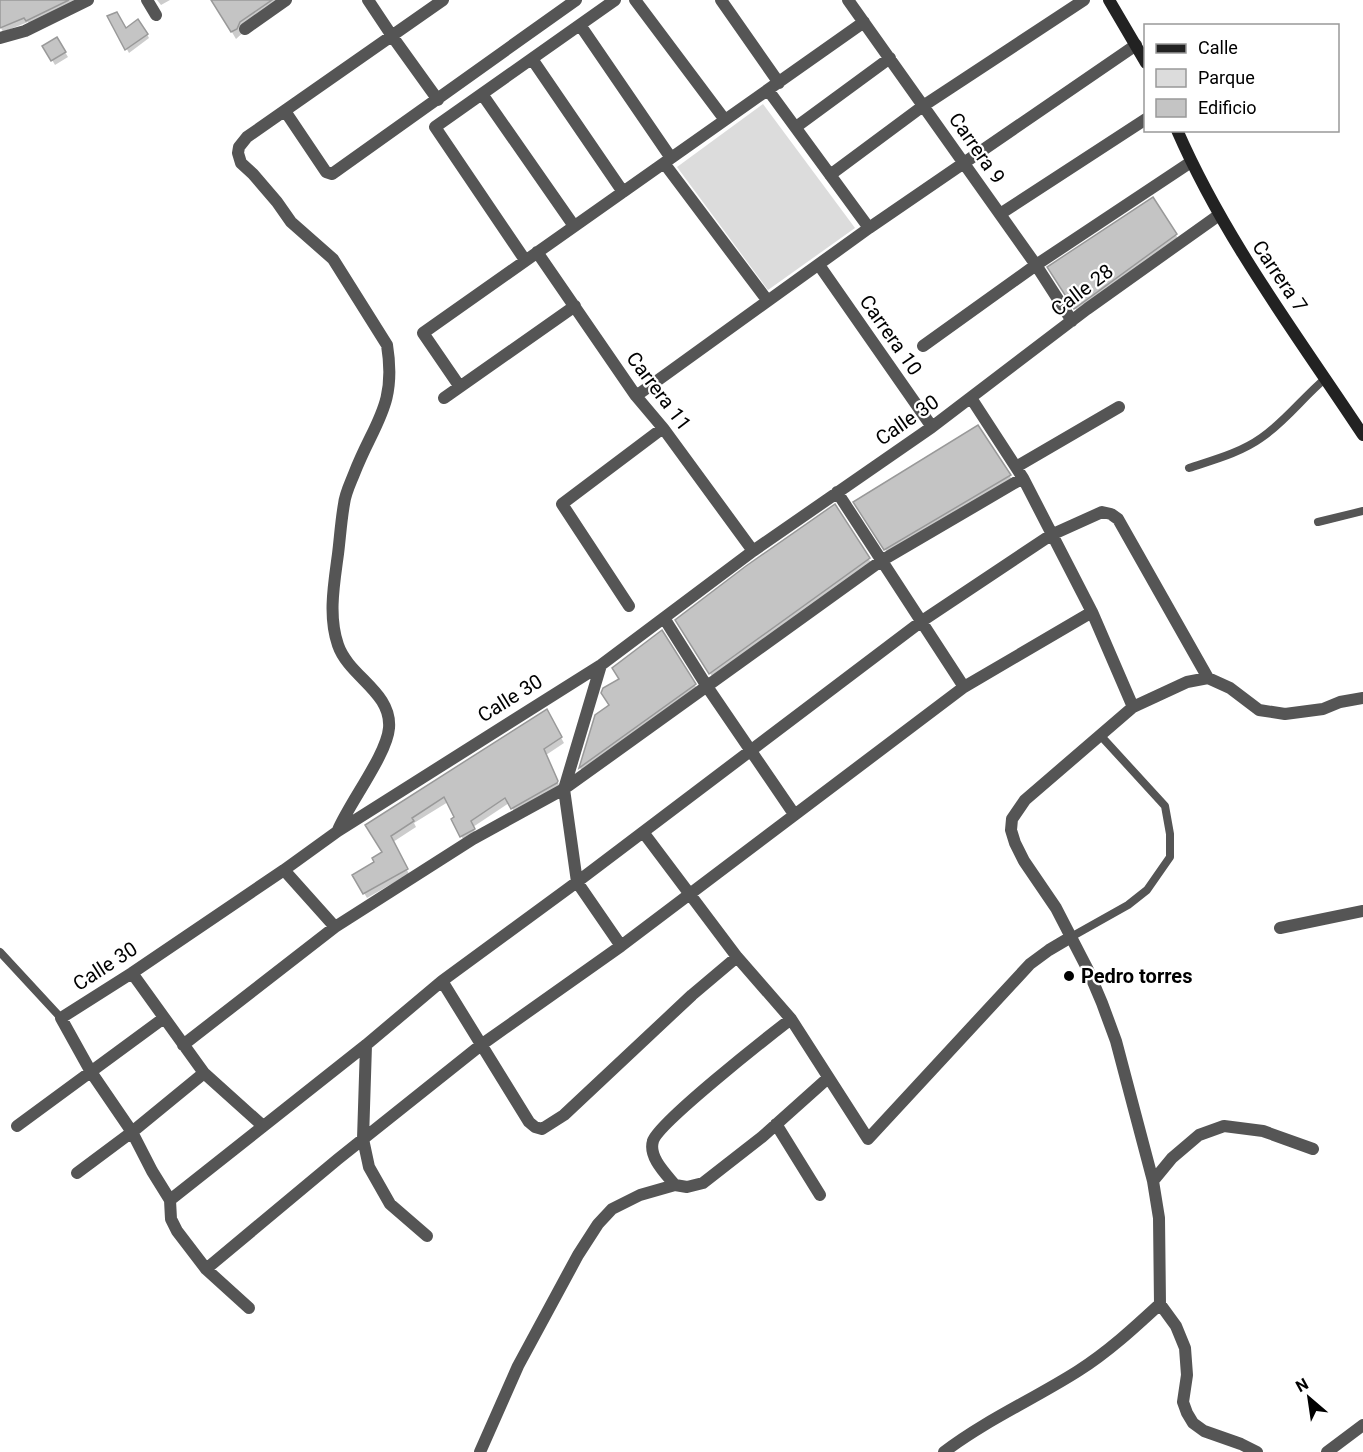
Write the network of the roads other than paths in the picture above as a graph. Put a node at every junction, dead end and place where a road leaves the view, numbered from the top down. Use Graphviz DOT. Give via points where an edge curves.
graph roads {
  1 [pos="88,0"];
  2 [pos="147,0"];
  3 [pos="286,0"];
  4 [pos="368,0"];
  5 [pos="443,0"];
  6 [pos="576,0"];
  7 [pos="615,0"];
  8 [pos="635,0"];
  9 [pos="721,0"];
  10 [pos="848,0"];
  11 [pos="1084,0"];
  12 [pos="1109,0"];
  13 [pos="156,15"];
  14 [pos="864,22"];
  15 [pos="580,25"];
  16 [pos="245,29"];
  17 [pos="392,36"];
  18 [pos="0,38"];
  19 [pos="1136,45"];
  20 [pos="890,58"];
  21 [pos="532,59"];
  22 [pos="1144,59"];
  23 [pos="773,86"];
  24 [pos="482,94"];
  25 [pos="438,100"];
  26 [pos="923,106"];
  27 [pos="285,111"];
  28 [pos="725,120"];
  29 [pos="1144,120"];
  30 [pos="796,127"];
  31 [pos="1178,132"];
  32 [pos="668,160"];
  33 [pos="963,162"];
  34 [pos="1191,162"];
  35 [pos="830,175"];
  36 [pos="622,192"];
  37 [pos="1000,214"];
  38 [pos="1219,215"];
  39 [pos="574,226"];
  40 [pos="869,228"];
  41 [pos="537,252"];
  42 [pos="525,260"];
  43 [pos="819,265"];
  44 [pos="1036,265"];
  45 [pos="767,300"];
  46 [pos="575,306"];
  47 [pos="1072,321"];
  48 [pos="923,346"];
  49 [pos="1326,378"];
  50 [pos="460,387"];
  51 [pos="636,396"];
  52 [pos="444,398"];
  53 [pos="971,398"];
  54 [pos="1119,407"];
  55 [pos="932,427"];
  56 [pos="663,428"];
  57 [pos="1363,435"];
  58 [pos="1189,468"];
  59 [pos="1019,473"];
  60 [pos="837,492"];
  61 [pos="1363,511"];
  62 [pos="1318,522"];
  63 [pos="1051,535"];
  64 [pos="753,551"];
  65 [pos="881,561"];
  66 [pos="629,606"];
  67 [pos="1092,612"];
  68 [pos="664,618"];
  69 [pos="922,621"];
  70 [pos="601,665"];
  71 [pos="1208,678"];
  72 [pos="964,687"];
  73 [pos="708,688"];
  74 [pos="1363,698"];
  75 [pos="1132,707"];
  76 [pos="1100,735"];
  77 [pos="750,750"];
  78 [pos="564,789"];
  79 [pos="794,814"];
  80 [pos="338,831"];
  81 [pos="643,832"];
  82 [pos="284,870"];
  83 [pos="577,882"];
  84 [pos="690,895"];
  85 [pos="1363,911"];
  86 [pos="335,927"];
  87 [pos="1280,928"];
  88 [pos="1071,937"];
  89 [pos="621,946"];
  90 [pos="0,952"];
  91 [pos="737,957"];
  92 [pos="132,973"];
  93 [pos="442,981"];
  94 [pos="61,1018"];
  95 [pos="164,1018"];
  96 [pos="791,1019"];
  97 [pos="183,1045"];
  98 [pos="481,1045"];
  99 [pos="366,1046"];
  100 [pos="91,1072"];
  101 [pos="204,1073"];
  102 [pos="828,1078"];
  103 [pos="776,1124"];
  104 [pos="263,1125"];
  105 [pos="17,1126"];
  106 [pos="132,1132"];
  107 [pos="363,1138"];
  108 [pos="1312,1149"];
  109 [pos="77,1173"];
  110 [pos="1153,1181"];
  111 [pos="675,1185"];
  112 [pos="820,1195"];
  113 [pos="170,1200"];
  114 [pos="428,1236"];
  115 [pos="206,1269"];
  116 [pos="1160,1304"];
  117 [pos="249,1308"];
  118 [pos="1363,1425"];
  119 [pos="480,1452"];
  120 [pos="944,1452"];
  121 [pos="1257,1452"];
  122 [pos="1327,1452"];
  1 -- 18 [label="street" via="25,31"];
  2 -- 13 [label="street"];
  3 -- 16 [label="street"];
  4 -- 17 [label="street"];
  5 -- 17 [label="street"];
  6 -- 25 [label="street"];
  7 -- 15 [label="street"];
  8 -- 28 [label="street"];
  9 -- 23 [label="street"];
  10 -- 14 [label="street, Carrera 9"];
  11 -- 26 [label="street"];
  12 -- 19 [label="street"];
  14 -- 20 [label="street, Carrera 9"];
  14 -- 23 [label="street"];
  15 -- 21 [label="street"];
  15 -- 32 [label="street"];
  17 -- 25 [label="street"];
  17 -- 27 [label="street"];
  19 -- 22 [label="street"];
  19 -- 33 [label="street"];
  20 -- 26 [label="street, Carrera 9"];
  20 -- 30 [label="street"];
  21 -- 24 [label="street"];
  21 -- 36 [label="street"];
  23 -- 28 [label="street"];
  23 -- 30 [label="street"];
  24 -- 39 [label="street"];
  24 -- 42 [label="street" via="435,127"];
  25 -- 27 [label="street" via="332,174 326,172"];
  26 -- 33 [label="street, Carrera 9"];
  26 -- 35 [label="street"];
  27 -- 80 [label="street" via="244,140 239,147 241,163 291,222 333,259 387,345 390,361 386,407 364,447 344,501 332,606 345,660 380,697 389,727 385,744"];
  28 -- 32 [label="street"];
  29 -- 37 [label="street"];
  30 -- 35 [label="street"];
  31 -- 34 [label="street, Carrera 7"];
  32 -- 36 [label="street"];
  32 -- 45 [label="street"];
  33 -- 37 [label="street, Carrera 9"];
  33 -- 40 [label="street"];
  34 -- 38 [label="street, Carrera 7"];
  34 -- 44 [label="street"];
  35 -- 40 [label="street"];
  36 -- 39 [label="street"];
  37 -- 44 [label="street, Carrera 9"];
  38 -- 47 [label="street, Calle 28"];
  38 -- 49 [label="street, Carrera 7" via="1245,261"];
  39 -- 41 [label="street"];
  40 -- 43 [label="street"];
  41 -- 42 [label="street"];
  41 -- 46 [label="street, Carrera 11"];
  42 -- 50 [label="street" via="423,333"];
  43 -- 45 [label="street"];
  43 -- 55 [label="street, Carrera 10"];
  44 -- 47 [label="street, Carrera 9"];
  44 -- 48 [label="street"];
  45 -- 51 [label="street"];
  46 -- 50 [label="street"];
  46 -- 51 [label="street, Carrera 11"];
  47 -- 53 [label="street, Calle 28"];
  49 -- 57 [label="street, Carrera 7"];
  49 -- 58 [label="lane" via="1261,439"];
  50 -- 52 [label="street"];
  51 -- 56 [label="street, Carrera 11"];
  53 -- 55 [label="street, Calle 30"];
  53 -- 59 [label="street"];
  54 -- 59 [label="street"];
  55 -- 60 [label="street, Calle 30"];
  56 -- 64 [label="street, Carrera 11"];
  56 -- 66 [label="street" via="562,504"];
  59 -- 63 [label="street"];
  59 -- 65 [label="street"];
  60 -- 64 [label="street, Calle 30"];
  60 -- 65 [label="street"];
  61 -- 62 [label="lane"];
  63 -- 67 [label="street"];
  63 -- 69 [label="street"];
  63 -- 71 [label="street" via="1102,512 1118,519"];
  64 -- 68 [label="street, Calle 30"];
  65 -- 69 [label="street"];
  65 -- 73 [label="street"];
  67 -- 72 [label="street"];
  67 -- 75 [label="street"];
  68 -- 70 [label="street, Calle 30"];
  68 -- 73 [label="street"];
  69 -- 72 [label="street"];
  69 -- 77 [label="street"];
  70 -- 78 [label="street"];
  70 -- 80 [label="street, Calle 30"];
  71 -- 74 [label="street" via="1230,688 1259,710 1285,714"];
  71 -- 75 [label="street" via="1187,682"];
  72 -- 79 [label="street"];
  73 -- 77 [label="street"];
  73 -- 78 [label="street"];
  75 -- 76 [label="street"];
  76 -- 88 [label="street" via="1025,800 1012,819 1011,830 1024,861"];
  76 -- 88 [label="lane" via="1165,806 1170,857 1147,890"];
  77 -- 79 [label="street"];
  77 -- 81 [label="street"];
  78 -- 83 [label="street"];
  78 -- 86 [label="street" via="473,839"];
  79 -- 84 [label="street"];
  80 -- 82 [label="street, Calle 30"];
  81 -- 83 [label="street"];
  81 -- 84 [label="street"];
  82 -- 86 [label="street"];
  82 -- 92 [label="street, Calle 30"];
  83 -- 89 [label="street"];
  83 -- 93 [label="street"];
  84 -- 89 [label="street"];
  84 -- 91 [label="street"];
  85 -- 87 [label="street"];
  86 -- 97 [label="street"];
  88 -- 102 [label="street" via="1030,964 868,1139"];
  88 -- 110 [label="street" via="1116,1041"];
  89 -- 98 [label="street"];
  90 -- 94 [label="lane"];
  91 -- 96 [label="street"];
  91 -- 98 [label="street" via="564,1115 542,1130 529,1122"];
  92 -- 94 [label="street, Calle 30"];
  92 -- 95 [label="street"];
  93 -- 98 [label="street"];
  93 -- 99 [label="street"];
  94 -- 100 [label="street"];
  95 -- 97 [label="street"];
  95 -- 100 [label="street"];
  96 -- 102 [label="street"];
  96 -- 111 [label="street" via="689,1104 653,1140 652,1152"];
  97 -- 101 [label="street"];
  98 -- 107 [label="street"];
  99 -- 104 [label="street"];
  99 -- 107 [label="street"];
  100 -- 105 [label="street"];
  100 -- 106 [label="street"];
  101 -- 104 [label="street"];
  101 -- 106 [label="street"];
  102 -- 103 [label="street"];
  103 -- 111 [label="street" via="703,1183"];
  103 -- 112 [label="street"];
  104 -- 113 [label="street"];
  106 -- 109 [label="street"];
  106 -- 113 [label="street"];
  107 -- 114 [label="street" via="369,1167 390,1204"];
  107 -- 115 [label="street"];
  108 -- 110 [label="street" via="1263,1131 1224,1126 1199,1135"];
  110 -- 116 [label="street" via="1159,1218"];
  111 -- 119 [label="street" via="640,1195 612,1209 598,1224 518,1365"];
  113 -- 115 [label="street" via="171,1219 177,1231"];
  115 -- 117 [label="street"];
  116 -- 120 [label="street" via="1124,1338 1078,1371"];
  116 -- 121 [label="street" via="1176,1326 1185,1348 1183,1402 1193,1423"];
  118 -- 122 [label="street"];
}
